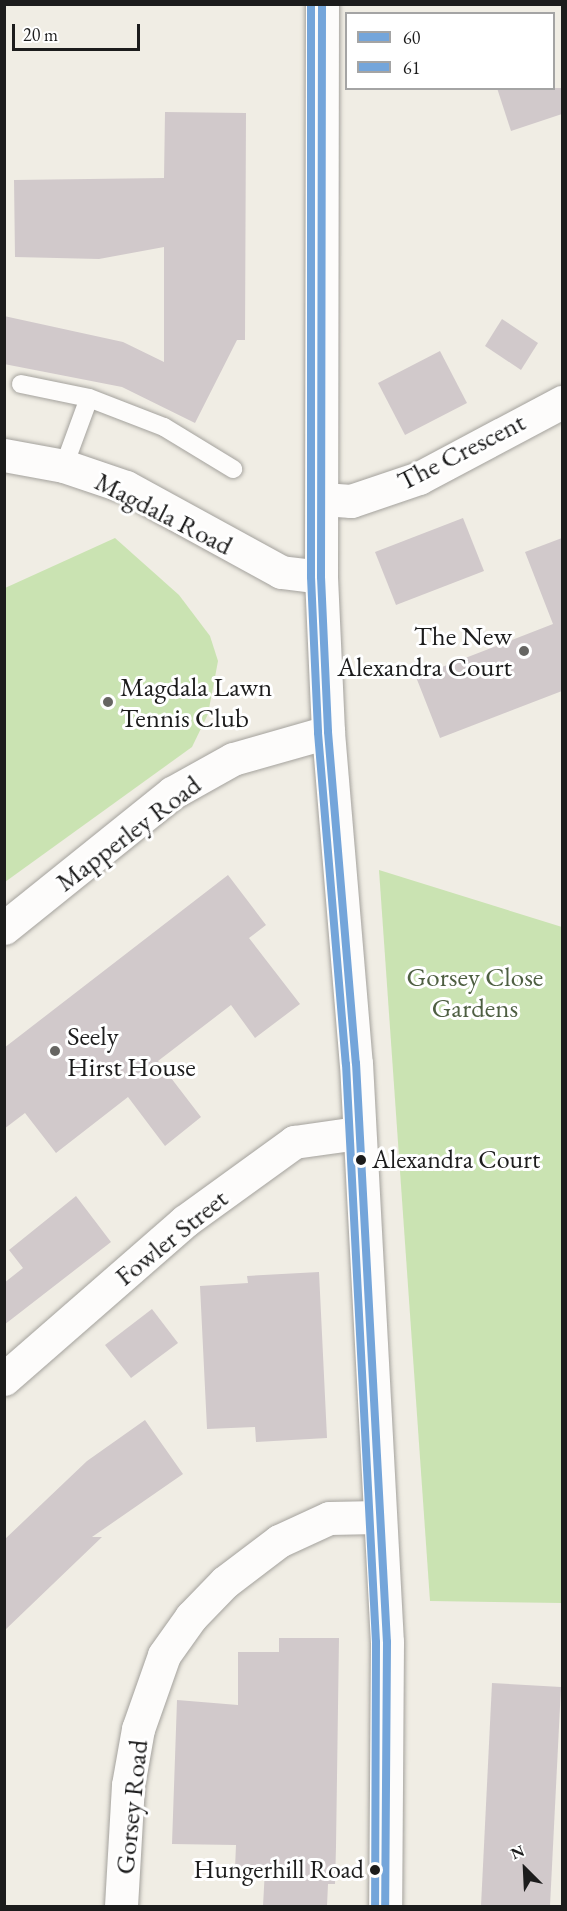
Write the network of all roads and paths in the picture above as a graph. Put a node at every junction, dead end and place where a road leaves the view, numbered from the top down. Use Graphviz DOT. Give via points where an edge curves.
graph roads {
  1 [pos="322,4"];
  2 [pos="21,384"];
  3 [pos="89,398"];
  4 [pos="562,402"];
  5 [pos="4,454"];
  6 [pos="64,466"];
  7 [pos="233,469"];
  8 [pos="323,500"];
  9 [pos="321,577"];
  10 [pos="328,732"];
  11 [pos="4,928"];
  12 [pos="358,1133"];
  13 [pos="4,1379"];
  14 [pos="378,1517"];
  15 [pos="121,1906"];
  16 [pos="386,1906"];
  1 -- 8 [label="street"];
  2 -- 3 [label="lane"];
  3 -- 6 [label="lane"];
  3 -- 7 [label="lane" via="164,427"];
  4 -- 8 [label="street, The Crescent" via="419,478 351,501"];
  5 -- 6 [label="street, Magdala Road"];
  6 -- 9 [label="street, Magdala Road" via="126,487 280,572"];
  8 -- 9 [label="street"];
  9 -- 10 [label="street"];
  10 -- 11 [label="street, Mapperley Road" via="233,759 172,793"];
  10 -- 12 [label="street"];
  12 -- 13 [label="street, Fowler Street" via="294,1142 185,1221"];
  12 -- 14 [label="street"];
  14 -- 15 [label="street, Gorsey Road" via="328,1518 279,1540 225,1582 191,1617 164,1655 138,1729 128,1785"];
  14 -- 16 [label="street" via="387,1642"];
}
